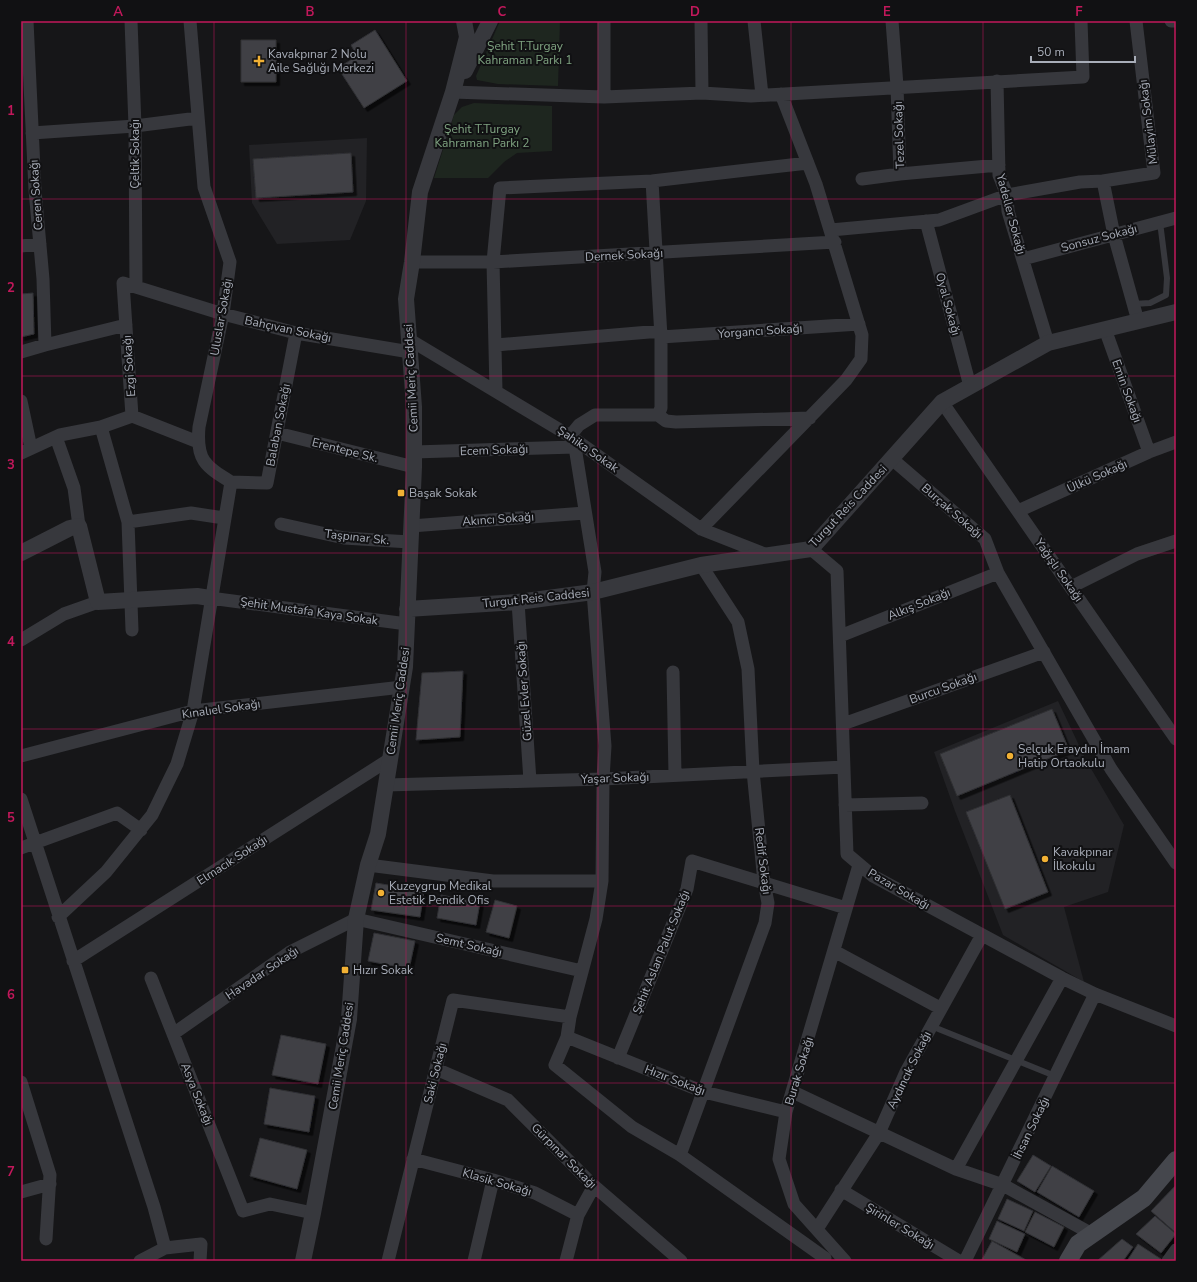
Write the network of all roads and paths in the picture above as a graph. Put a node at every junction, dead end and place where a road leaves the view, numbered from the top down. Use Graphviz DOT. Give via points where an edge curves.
graph roads {
  1 [pos="27,21"];
  2 [pos="131,21"];
  3 [pos="190,21"];
  4 [pos="464,21"];
  5 [pos="477,21"];
  6 [pos="487,21"];
  7 [pos="490,21"];
  8 [pos="604,21"];
  9 [pos="701,21"];
  10 [pos="754,21"];
  11 [pos="892,21"];
  12 [pos="1081,21"];
  13 [pos="1136,21"];
  14 [pos="1171,21"];
  15 [pos="1176,21"];
  16 [pos="482,38"];
  17 [pos="461,60"];
  18 [pos="997,81"];
  19 [pos="897,86"];
  20 [pos="453,92"];
  21 [pos="702,93"];
  22 [pos="781,94"];
  23 [pos="762,95"];
  24 [pos="604,97"];
  25 [pos="198,118"];
  26 [pos="135,126"];
  27 [pos="32,133"];
  28 [pos="808,163"];
  29 [pos="999,165"];
  30 [pos="900,174"];
  31 [pos="862,178"];
  32 [pos="652,181"];
  33 [pos="1103,181"];
  34 [pos="1007,195"];
  35 [pos="1176,218"];
  36 [pos="926,221"];
  37 [pos="1160,222"];
  38 [pos="1114,235"];
  39 [pos="833,236"];
  40 [pos="40,244"];
  41 [pos="21,246"];
  42 [pos="656,253"];
  43 [pos="1023,258"];
  44 [pos="412,262"];
  45 [pos="493,262"];
  46 [pos="123,283"];
  47 [pos="136,287"];
  48 [pos="1133,304"];
  49 [pos="1176,312"];
  50 [pos="223,314"];
  51 [pos="1138,321"];
  52 [pos="859,324"];
  53 [pos="126,325"];
  54 [pos="1105,329"];
  55 [pos="296,332"];
  56 [pos="661,334"];
  57 [pos="1048,343"];
  58 [pos="45,345"];
  59 [pos="496,345"];
  60 [pos="410,346"];
  61 [pos="21,352"];
  62 [pos="970,386"];
  63 [pos="496,391"];
  64 [pos="21,401"];
  65 [pos="942,402"];
  66 [pos="658,415"];
  67 [pos="132,416"];
  68 [pos="810,418"];
  69 [pos="101,427"];
  70 [pos="276,434"];
  71 [pos="56,437"];
  72 [pos="573,441"];
  73 [pos="198,442"];
  74 [pos="1176,442"];
  75 [pos="26,450"];
  76 [pos="1149,452"];
  77 [pos="892,459"];
  78 [pos="414,460"];
  79 [pos="231,482"];
  80 [pos="1018,511"];
  81 [pos="585,512"];
  82 [pos="224,518"];
  83 [pos="128,522"];
  84 [pos="281,524"];
  85 [pos="79,526"];
  86 [pos="411,526"];
  87 [pos="701,530"];
  88 [pos="1176,541"];
  89 [pos="410,542"];
  90 [pos="811,549"];
  91 [pos="21,553"];
  92 [pos="767,555"];
  93 [pos="701,565"];
  94 [pos="998,573"];
  95 [pos="1070,587"];
  96 [pos="593,592"];
  97 [pos="210,598"];
  98 [pos="131,600"];
  99 [pos="98,602"];
  100 [pos="518,602"];
  101 [pos="407,617"];
  102 [pos="132,630"];
  103 [pos="840,636"];
  104 [pos="21,640"];
  105 [pos="1044,652"];
  106 [pos="673,672"];
  107 [pos="402,687"];
  108 [pos="193,711"];
  109 [pos="843,724"];
  110 [pos="1176,739"];
  111 [pos="21,756"];
  112 [pos="390,759"];
  113 [pos="844,767"];
  114 [pos="753,771"];
  115 [pos="675,775"];
  116 [pos="603,779"];
  117 [pos="530,781"];
  118 [pos="386,785"];
  119 [pos="21,799"];
  120 [pos="922,803"];
  121 [pos="845,805"];
  122 [pos="140,830"];
  123 [pos="35,842"];
  124 [pos="21,848"];
  125 [pos="1176,863"];
  126 [pos="368,865"];
  127 [pos="859,865"];
  128 [pos="602,880"];
  129 [pos="764,882"];
  130 [pos="846,908"];
  131 [pos="58,917"];
  132 [pos="356,920"];
  133 [pos="982,935"];
  134 [pos="834,951"];
  135 [pos="73,961"];
  136 [pos="582,971"];
  137 [pos="151,978"];
  138 [pos="1062,978"];
  139 [pos="1095,994"];
  140 [pos="940,1008"];
  141 [pos="570,1017"];
  142 [pos="930,1026"];
  143 [pos="1176,1026"];
  144 [pos="173,1034"];
  145 [pos="567,1038"];
  146 [pos="618,1058"];
  147 [pos="1017,1059"];
  148 [pos="436,1069"];
  149 [pos="1056,1076"];
  150 [pos="21,1082"];
  151 [pos="704,1092"];
  152 [pos="793,1092"];
  153 [pos="786,1112"];
  154 [pos="879,1133"];
  155 [pos="680,1155"];
  156 [pos="413,1159"];
  157 [pos="1176,1160"];
  158 [pos="956,1169"];
  159 [pos="493,1180"];
  160 [pos="50,1184"];
  161 [pos="1003,1185"];
  162 [pos="594,1186"];
  163 [pos="841,1190"];
  164 [pos="21,1192"];
  165 [pos="314,1213"];
  166 [pos="578,1215"];
  167 [pos="817,1229"];
  168 [pos="1092,1234"];
  169 [pos="46,1239"];
  170 [pos="165,1248"];
  171 [pos="833,1248"];
  172 [pos="1176,1250"];
  173 [pos="674,1259"];
  174 [pos="824,1260"];
  175 [pos="140,1261"];
  176 [pos="200,1261"];
  177 [pos="303,1261"];
  178 [pos="388,1261"];
  179 [pos="474,1261"];
  180 [pos="566,1261"];
  181 [pos="845,1261"];
  182 [pos="959,1261"];
  183 [pos="965,1261"];
  184 [pos="1068,1261"];
  185 [pos="1168,1261"];
  1 -- 27 [label="street, Ceren Sokağı"];
  2 -- 26 [label="street, Çeltik Sokağı"];
  3 -- 25 [label="street, Uluslar Sokağı"];
  4 -- 17 [label="street" via="467,37"];
  5 -- 17 [label="street"];
  6 -- 16 [label="street"];
  7 -- 16 [label="street"];
  8 -- 24 [label="street"];
  9 -- 21 [label="street"];
  10 -- 23 [label="street"];
  11 -- 19 [label="street, Tezel Sokağı"];
  12 -- 18 [label="street" via="1083,77"];
  13 -- 33 [label="street, Mülayim Sokağı" via="1154,172"];
  14 -- 15 [label="street"];
  16 -- 20 [label="street"];
  17 -- 20 [label="street"];
  18 -- 19 [label="street"];
  18 -- 29 [label="street, Yadeller Sokağı"];
  19 -- 22 [label="street"];
  19 -- 30 [label="street, Tezel Sokağı"];
  20 -- 24 [label="street"];
  20 -- 44 [label="street, Cemii Meriç Caddesi" via="420,192"];
  21 -- 23 [label="street"];
  21 -- 24 [label="street"];
  22 -- 23 [label="street"];
  22 -- 28 [label="street"];
  25 -- 26 [label="street"];
  25 -- 50 [label="street, Uluslar Sokağı" via="204,187 230,262"];
  26 -- 27 [label="street"];
  26 -- 47 [label="street, Çeltik Sokağı"];
  27 -- 40 [label="street, Ceren Sokağı"];
  28 -- 32 [label="street"];
  28 -- 39 [label="street"];
  29 -- 30 [label="street, Tezel Sokağı"];
  29 -- 34 [label="street, Yadeller Sokağı" via="999,175"];
  30 -- 31 [label="street"];
  32 -- 42 [label="street"];
  32 -- 45 [label="street" via="500,188"];
  33 -- 34 [label="street, Dernek Sokağı" via="1080,182"];
  33 -- 38 [label="street"];
  34 -- 36 [label="street, Dernek Sokağı" via="939,220"];
  34 -- 43 [label="street, Yadeller Sokağı" via="1008,211"];
  35 -- 37 [label="street, Sonsuz Sokağı"];
  36 -- 39 [label="street, Dernek Sokağı"];
  36 -- 62 [label="street, Oyal Sokağı"];
  37 -- 38 [label="street, Sonsuz Sokağı"];
  37 -- 48 [label="lane" via="1167,278 1166,295 1150,303"];
  38 -- 43 [label="street, Sonsuz Sokağı"];
  38 -- 48 [label="street"];
  39 -- 42 [label="street, Dernek Sokağı"];
  39 -- 52 [label="street"];
  40 -- 41 [label="street"];
  40 -- 58 [label="street, Ceren Sokağı"];
  42 -- 45 [label="street, Dernek Sokağı"];
  42 -- 56 [label="street"];
  43 -- 57 [label="street, Yadeller Sokağı"];
  44 -- 45 [label="street, Dernek Sokağı"];
  44 -- 60 [label="street, Cemii Meriç Caddesi" via="406,299"];
  45 -- 59 [label="street"];
  46 -- 47 [label="street, Bahçıvan Sokağı"];
  46 -- 53 [label="street, Ezgi Sokağı"];
  47 -- 50 [label="street, Bahçıvan Sokağı"];
  48 -- 51 [label="street"];
  49 -- 51 [label="street, Turgut Reis Caddesi"];
  50 -- 55 [label="street, Bahçıvan Sokağı"];
  50 -- 73 [label="street, Uluslar Sokağı"];
  51 -- 54 [label="street, Turgut Reis Caddesi"];
  52 -- 56 [label="street, Yorgancı Sokağı"];
  52 -- 68 [label="street" via="862,335 861,358 846,380"];
  53 -- 58 [label="street"];
  53 -- 67 [label="street, Ezgi Sokağı"];
  54 -- 57 [label="street, Turgut Reis Caddesi"];
  54 -- 76 [label="street, Emin Sokağı"];
  55 -- 60 [label="street, Bahçıvan Sokağı"];
  55 -- 70 [label="street, Balaban Sokağı"];
  56 -- 59 [label="street, Yorgancı Sokağı"];
  56 -- 66 [label="street" via="661,408"];
  57 -- 62 [label="street, Turgut Reis Caddesi"];
  58 -- 61 [label="street"];
  59 -- 63 [label="street"];
  60 -- 63 [label="street, Şahika Sokak"];
  60 -- 78 [label="street, Cemii Meriç Caddesi"];
  62 -- 65 [label="street, Turgut Reis Caddesi"];
  63 -- 72 [label="street, Şahika Sokak"];
  64 -- 75 [label="street"];
  65 -- 77 [label="street, Turgut Reis Caddesi"];
  65 -- 80 [label="street, Yağışlı Sokağı"];
  66 -- 68 [label="street" via="666,421 676,422"];
  66 -- 72 [label="street" via="595,415 579,425"];
  67 -- 69 [label="street"];
  67 -- 73 [label="street"];
  68 -- 87 [label="street"];
  69 -- 71 [label="street"];
  69 -- 83 [label="street"];
  70 -- 78 [label="street, Erentepe Sk."];
  70 -- 79 [label="street, Balaban Sokağı" via="267,483"];
  71 -- 75 [label="street"];
  71 -- 85 [label="street" via="74,488"];
  72 -- 78 [label="street, Ecem Sokağı"];
  72 -- 81 [label="street"];
  72 -- 87 [label="street, Şahika Sokak"];
  73 -- 79 [label="street, Uluslar Sokağı" via="200,457 209,468"];
  74 -- 76 [label="street, Ülkü Sokağı"];
  76 -- 80 [label="street, Ülkü Sokağı"];
  77 -- 90 [label="street, Turgut Reis Caddesi"];
  77 -- 94 [label="street, Burçak Sokağı" via="985,539"];
  78 -- 86 [label="street, Cemii Meriç Caddesi"];
  79 -- 82 [label="street"];
  80 -- 95 [label="street, Yağışlı Sokağı"];
  81 -- 86 [label="street, Akıncı Sokağı"];
  81 -- 96 [label="street" via="595,572"];
  82 -- 83 [label="street" via="191,513"];
  82 -- 97 [label="street"];
  83 -- 98 [label="street"];
  84 -- 89 [label="street, Taşpınar Sk." via="344,538"];
  85 -- 91 [label="street"];
  85 -- 99 [label="street"];
  86 -- 89 [label="street, Cemii Meriç Caddesi"];
  87 -- 92 [label="street, Şahika Sokak"];
  88 -- 95 [label="street" via="1137,554"];
  89 -- 101 [label="street, Cemii Meriç Caddesi"];
  90 -- 92 [label="street, Turgut Reis Caddesi"];
  90 -- 103 [label="street, Pazar Sokağı" via="837,571"];
  92 -- 93 [label="street, Turgut Reis Caddesi"];
  93 -- 96 [label="street, Turgut Reis Caddesi"];
  93 -- 114 [label="street, Redif Sokağı" via="738,622 748,669"];
  94 -- 103 [label="street, Alkış Sokağı"];
  94 -- 105 [label="street, Burçak Sokağı"];
  95 -- 110 [label="street, Yağışlı Sokağı"];
  96 -- 100 [label="street, Turgut Reis Caddesi"];
  96 -- 116 [label="street" via="605,746"];
  97 -- 98 [label="street" via="197,596"];
  97 -- 101 [label="street, Şehit Mustafa Kaya Sokak"];
  97 -- 108 [label="street"];
  98 -- 99 [label="street"];
  98 -- 102 [label="street"];
  99 -- 104 [label="street" via="64,614"];
  100 -- 101 [label="street, Turgut Reis Caddesi"];
  100 -- 117 [label="street, Güzel Evler Sokağı"];
  101 -- 107 [label="street, Cemii Meriç Caddesi"];
  103 -- 109 [label="street, Pazar Sokağı"];
  105 -- 109 [label="street, Burcu Sokağı"];
  105 -- 125 [label="street, Burçak Sokağı" via="1112,769"];
  106 -- 115 [label="street"];
  107 -- 108 [label="street, Kınalıel Sokağı"];
  107 -- 112 [label="street, Cemii Meriç Caddesi"];
  108 -- 111 [label="street, Kınalıel Sokağı"];
  108 -- 122 [label="street" via="177,764 152,815"];
  109 -- 113 [label="street, Pazar Sokağı"];
  112 -- 118 [label="street, Cemii Meriç Caddesi"];
  112 -- 135 [label="street, Elmacık Sokağı"];
  113 -- 114 [label="street, Yaşar Sokağı"];
  113 -- 121 [label="street, Pazar Sokağı"];
  114 -- 115 [label="street, Yaşar Sokağı"];
  114 -- 129 [label="street, Redif Sokağı"];
  115 -- 116 [label="street, Yaşar Sokağı"];
  116 -- 117 [label="street, Yaşar Sokağı"];
  116 -- 128 [label="street"];
  117 -- 118 [label="street, Yaşar Sokağı"];
  118 -- 126 [label="street, Cemii Meriç Caddesi" via="378,834"];
  119 -- 123 [label="street"];
  120 -- 121 [label="street"];
  121 -- 127 [label="street, Pazar Sokağı" via="847,854"];
  122 -- 123 [label="street" via="117,813"];
  122 -- 131 [label="street" via="106,872"];
  123 -- 124 [label="street"];
  123 -- 131 [label="street"];
  126 -- 128 [label="street" via="493,881"];
  126 -- 132 [label="street, Cemii Meriç Caddesi"];
  127 -- 130 [label="street, Burak Sokağı"];
  127 -- 133 [label="street, Pazar Sokağı" via="873,876"];
  128 -- 136 [label="street" via="596,919"];
  129 -- 130 [label="street, Şehit Aslan Palut Sokağı"];
  129 -- 146 [label="street, Şehit Aslan Palut Sokağı" via="692,861 687,889"];
  129 -- 151 [label="street, Redif Sokağı" via="768,903 765,923"];
  130 -- 134 [label="street, Burak Sokağı"];
  131 -- 135 [label="street"];
  132 -- 136 [label="street, Semt Sokağı"];
  132 -- 144 [label="street, Havadar Sokağı" via="290,952"];
  132 -- 165 [label="street, Cemii Meriç Caddesi" via="349,1019"];
  133 -- 138 [label="street, Pazar Sokağı"];
  133 -- 140 [label="street, Aydıncık Sokağı"];
  134 -- 140 [label="street"];
  134 -- 152 [label="street, Burak Sokağı"];
  135 -- 170 [label="street" via="154,1207"];
  136 -- 141 [label="street"];
  137 -- 144 [label="street, Asya Sokağı"];
  138 -- 139 [label="street, Pazar Sokağı"];
  138 -- 147 [label="street"];
  139 -- 143 [label="street, Pazar Sokağı"];
  139 -- 149 [label="street, İhsan Sokağı"];
  140 -- 142 [label="street, Aydıncık Sokağı"];
  141 -- 145 [label="street"];
  141 -- 148 [label="street, Saki Sokağı" via="453,1000"];
  142 -- 147 [label="lane"];
  142 -- 154 [label="street, Aydıncık Sokağı"];
  144 -- 165 [label="street, Asya Sokağı" via="243,1211 270,1204"];
  145 -- 146 [label="street, Hızır Sokağı"];
  145 -- 155 [label="street" via="555,1066 632,1127"];
  146 -- 151 [label="street, Hızır Sokağı"];
  147 -- 149 [label="lane"];
  147 -- 158 [label="street"];
  148 -- 156 [label="street, Saki Sokağı"];
  148 -- 162 [label="street, Gürpınar Sokağı" via="508,1100"];
  149 -- 161 [label="street, İhsan Sokağı"];
  150 -- 160 [label="street" via="50,1175"];
  151 -- 153 [label="street, Hızır Sokağı"];
  151 -- 155 [label="street, Redif Sokağı"];
  152 -- 153 [label="street, Burak Sokağı"];
  152 -- 154 [label="street"];
  153 -- 167 [label="street, Burak Sokağı" via="779,1159 794,1204"];
  154 -- 158 [label="street"];
  154 -- 163 [label="street"];
  155 -- 174 [label="street"];
  156 -- 159 [label="street, Klasik Sokağı"];
  156 -- 178 [label="street, Saki Sokağı"];
  157 -- 168 [label="main road" via="1144,1198"];
  158 -- 161 [label="street"];
  159 -- 166 [label="street, Klasik Sokağı" via="535,1193"];
  159 -- 179 [label="street"];
  160 -- 164 [label="street"];
  160 -- 169 [label="street"];
  161 -- 168 [label="street"];
  161 -- 183 [label="street, İhsan Sokağı"];
  162 -- 166 [label="street"];
  162 -- 173 [label="street, Gürpınar Sokağı"];
  163 -- 167 [label="street"];
  163 -- 182 [label="street, Şirinler Sokağı"];
  165 -- 177 [label="street, Cemii Meriç Caddesi"];
  166 -- 180 [label="street"];
  167 -- 171 [label="street, Burak Sokağı"];
  168 -- 184 [label="main road" via="1078,1244"];
  170 -- 175 [label="street"];
  170 -- 176 [label="street" via="201,1244"];
  171 -- 174 [label="street"];
  171 -- 181 [label="street, Burak Sokağı"];
  172 -- 185 [label="street"];
}
